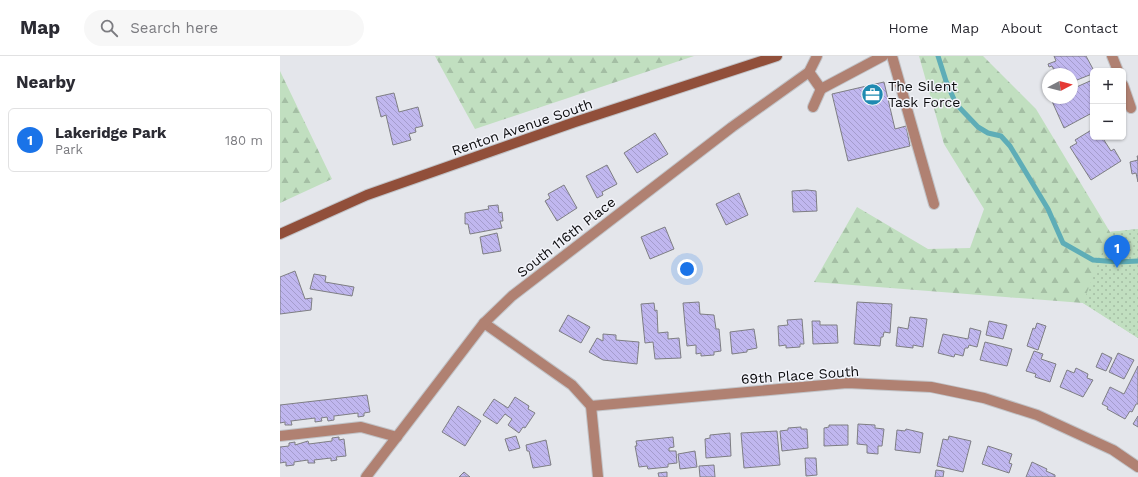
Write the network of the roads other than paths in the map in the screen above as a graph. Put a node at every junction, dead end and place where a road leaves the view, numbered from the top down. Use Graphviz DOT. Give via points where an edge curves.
graph roads {
  1 [pos="777,56"];
  2 [pos="817,56"];
  3 [pos="883,56"];
  4 [pos="892,56"];
  5 [pos="1112,56"];
  6 [pos="1117,68"];
  7 [pos="809,72"];
  8 [pos="821,89"];
  9 [pos="1126,94"];
  10 [pos="813,107"];
  11 [pos="1131,108"];
  12 [pos="934,204"];
  13 [pos="280,234"];
  14 [pos="484,323"];
  15 [pos="591,406"];
  16 [pos="280,436"];
  17 [pos="397,437"];
  18 [pos="1138,467"];
  19 [pos="366,477"];
  20 [pos="598,477"];
  1 -- 13 [label="main road, Renton Avenue South" via="575,122 367,195"];
  2 -- 7 [label="street, South 116th Place"];
  3 -- 8 [label="street"];
  4 -- 12 [label="street"];
  5 -- 6 [label="street"];
  7 -- 8 [label="street"];
  7 -- 14 [label="street, South 116th Place" via="732,126 512,296"];
  8 -- 10 [label="street"];
  9 -- 11 [label="street"];
  14 -- 15 [label="street" via="572,385"];
  14 -- 17 [label="street, South 116th Place"];
  15 -- 18 [label="street, 69th Place South" via="847,383 931,387 984,398 1037,415 1113,450"];
  15 -- 20 [label="street"];
  16 -- 17 [label="street" via="362,427"];
  17 -- 19 [label="street, South 116th Place"];
}
